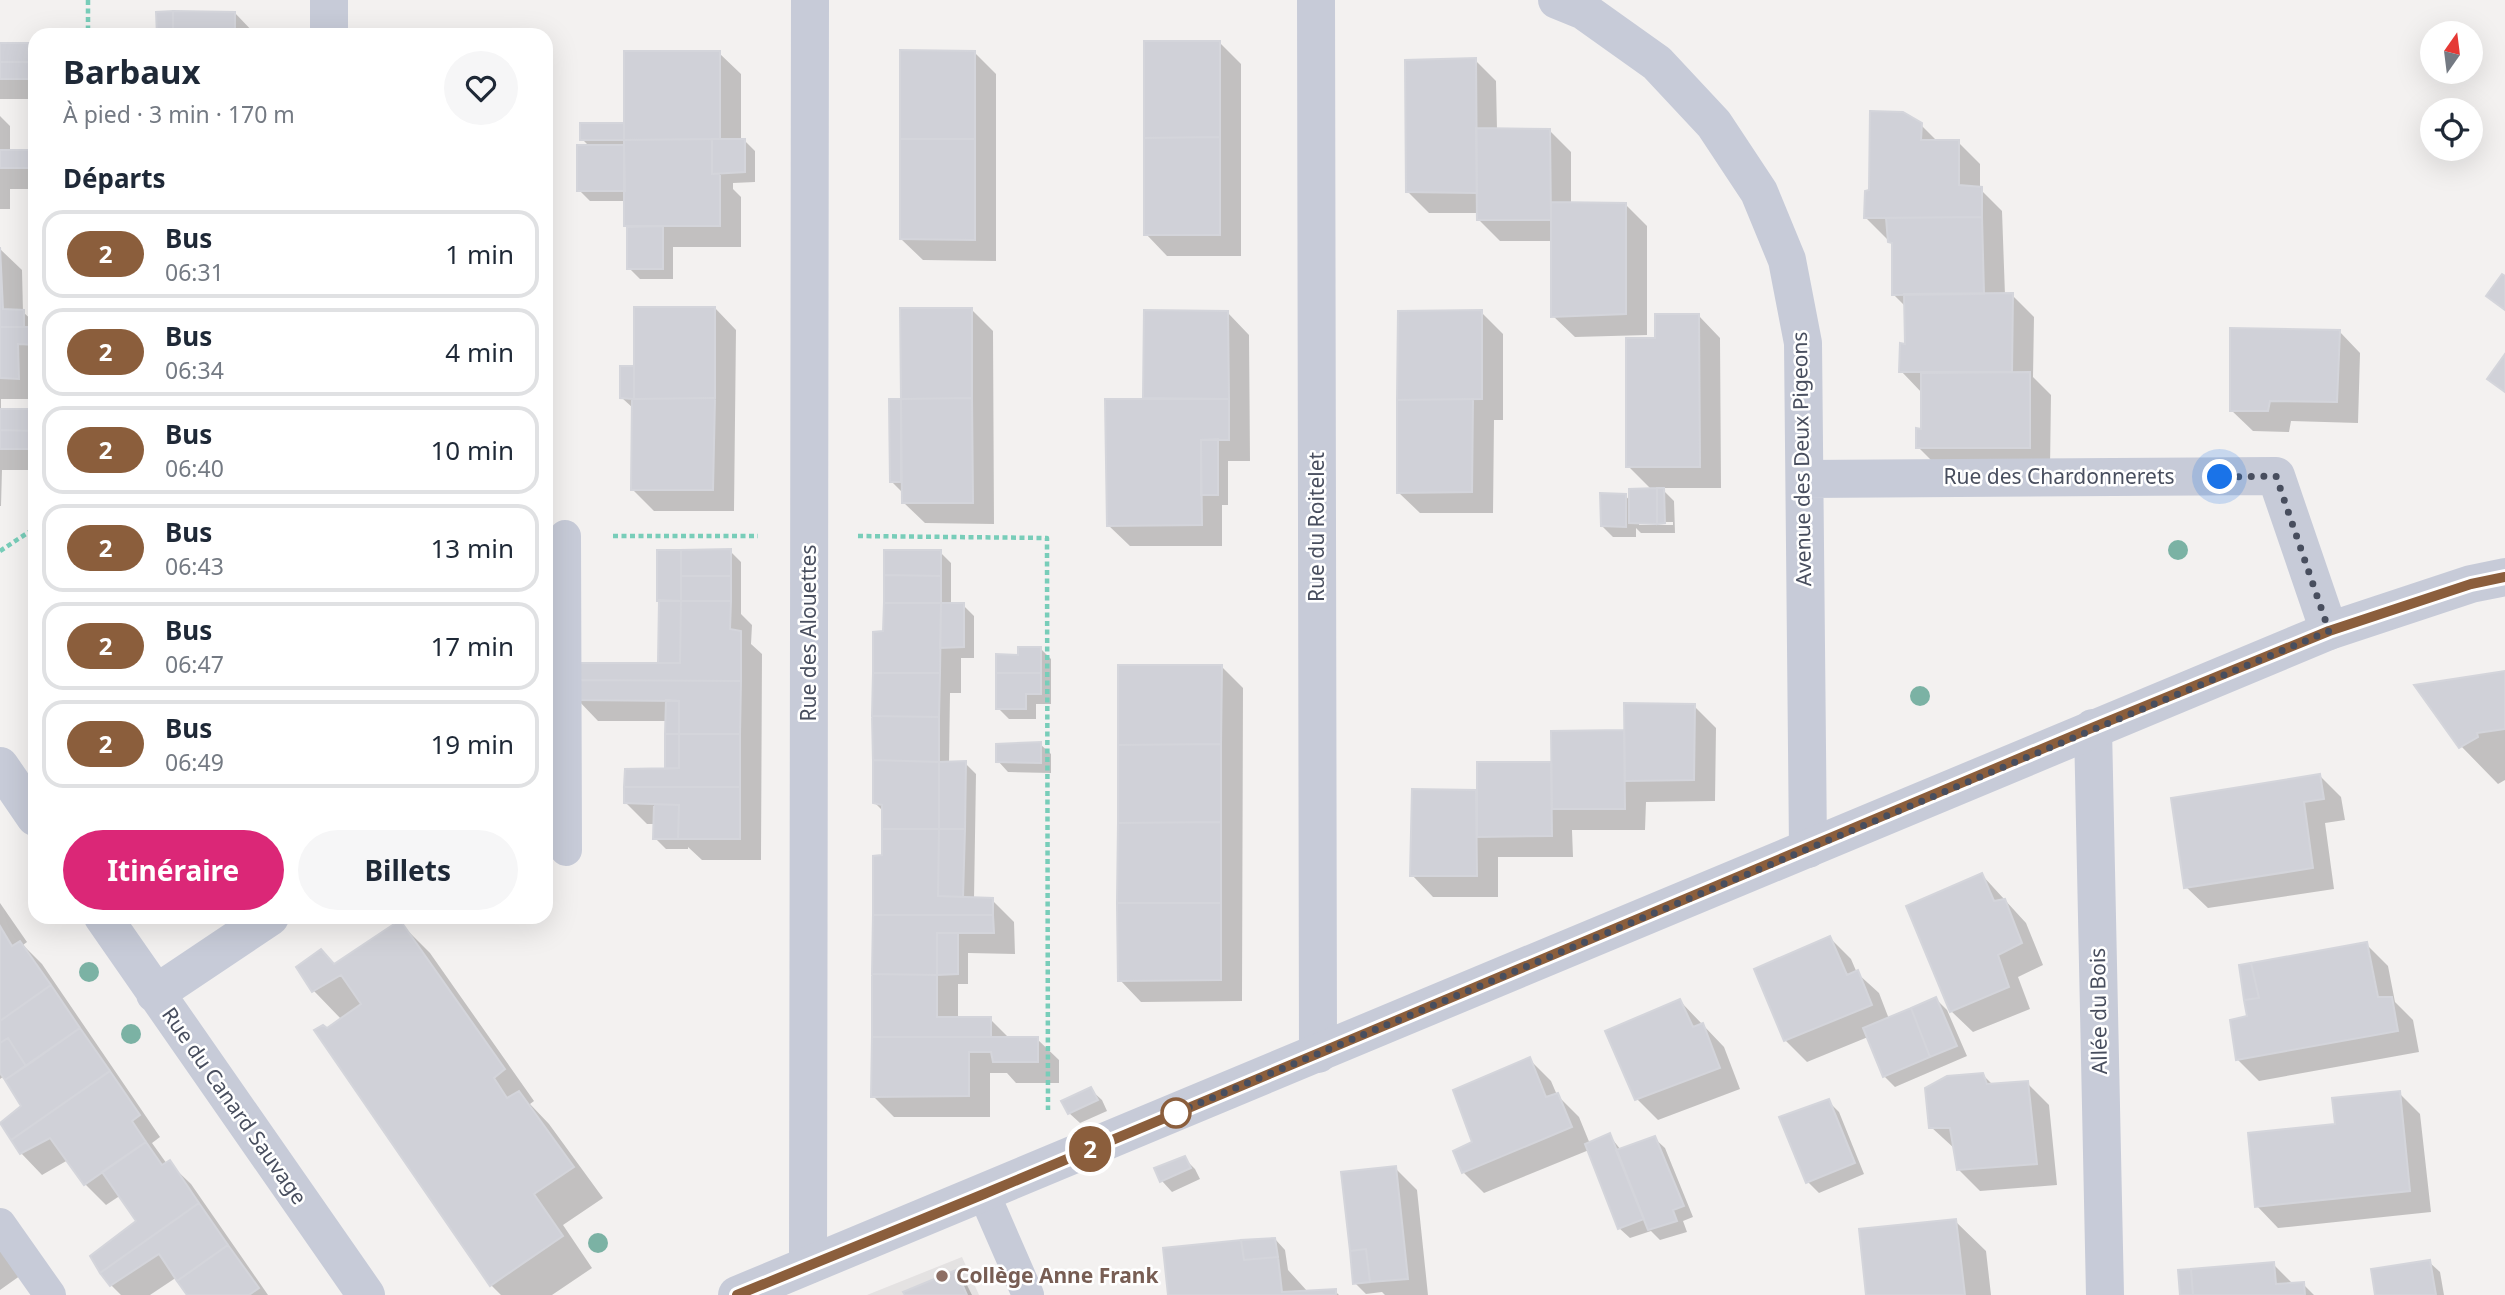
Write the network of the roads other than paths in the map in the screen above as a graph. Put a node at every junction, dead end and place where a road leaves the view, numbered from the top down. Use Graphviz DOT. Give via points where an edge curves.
graph roads {
  1 [pos="329,0"];
  2 [pos="810,0"];
  3 [pos="1316,0"];
  4 [pos="1557,0"];
  5 [pos="328,28"];
  6 [pos="1805,479"];
  7 [pos="565,536"];
  8 [pos="2505,577"];
  9 [pos="2329,631"];
  10 [pos="2094,727"];
  11 [pos="0,766"];
  12 [pos="28,807"];
  13 [pos="1808,849"];
  14 [pos="566,850"];
  15 [pos="108,924"];
  16 [pos="260,924"];
  17 [pos="155,994"];
  18 [pos="1318,1054"];
  19 [pos="984,1194"];
  20 [pos="0,1224"];
  21 [pos="808,1265"];
  22 [pos="50,1295"];
  23 [pos="366,1295"];
  24 [pos="737,1295"];
  25 [pos="1028,1295"];
  26 [pos="2105,1295"];
  1 -- 5 [label="street"];
  2 -- 21 [label="street, Rue des Alouettes"];
  3 -- 18 [label="street, Rue du Roitelet"];
  4 -- 6 [label="street, Avenue des Deux Pigeons" via="1584,11 1657,63 1714,124 1759,192 1787,260 1803,343"];
  6 -- 9 [label="street, Rue des Chardonnerets" via="2276,476"];
  6 -- 13 [label="street, Avenue des Deux Pigeons"];
  7 -- 14 [label="lane"];
  8 -- 9 [label="street"];
  9 -- 10 [label="street"];
  10 -- 13 [label="street"];
  10 -- 26 [label="street, Allée du Bois"];
  11 -- 12 [label="street"];
  13 -- 18 [label="street"];
  15 -- 17 [label="street, Rue du Canard Sauvage"];
  16 -- 17 [label="street"];
  17 -- 23 [label="street, Rue du Canard Sauvage"];
  18 -- 19 [label="street"];
  19 -- 21 [label="street"];
  19 -- 25 [label="lane"];
  20 -- 22 [label="lane"];
  21 -- 24 [label="street"];
}
